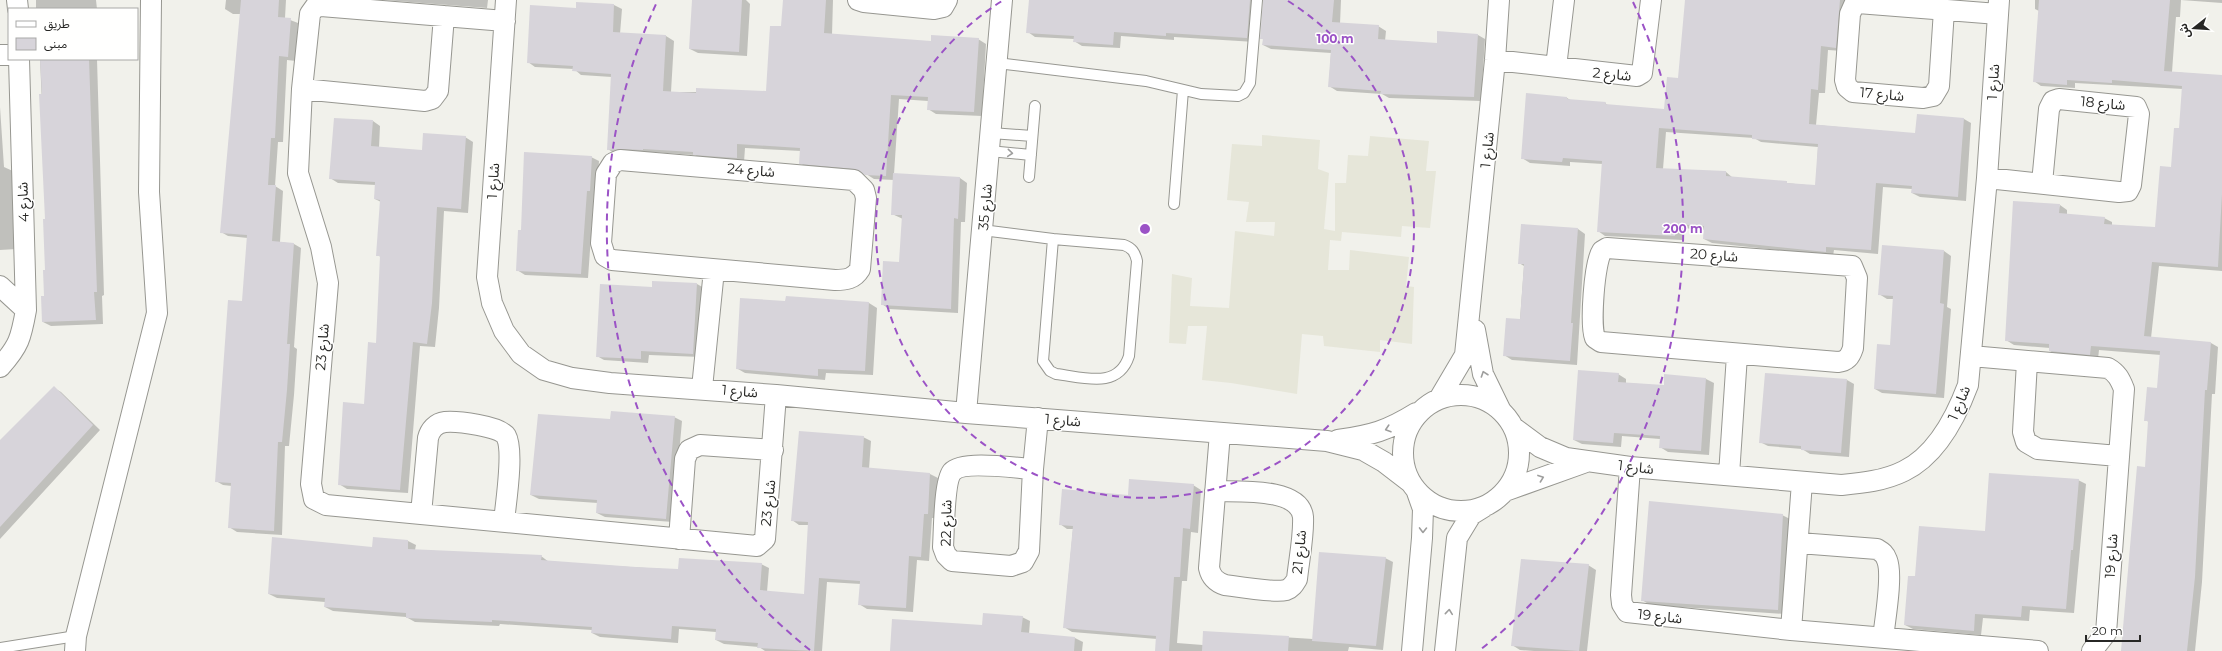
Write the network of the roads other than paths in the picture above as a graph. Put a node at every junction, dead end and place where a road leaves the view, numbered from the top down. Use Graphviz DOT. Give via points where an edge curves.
graph roads {
  1 [pos="151,0"];
  2 [pos="506,0"];
  3 [pos="858,0"];
  4 [pos="947,0"];
  5 [pos="1002,0"];
  6 [pos="1257,0"];
  7 [pos="1499,0"];
  8 [pos="1564,0"];
  9 [pos="1651,0"];
  10 [pos="1998,7"];
  11 [pos="1944,10"];
  12 [pos="444,16"];
  13 [pos="505,21"];
  14 [pos="19,60"];
  15 [pos="1495,60"];
  16 [pos="997,63"];
  17 [pos="1556,67"];
  18 [pos="302,89"];
  19 [pos="1183,90"];
  20 [pos="1035,106"];
  21 [pos="1032,136"];
  22 [pos="990,142"];
  23 [pos="1031,155"];
  24 [pos="1029,176"];
  25 [pos="1987,178"];
  26 [pos="2042,183"];
  27 [pos="1174,204"];
  28 [pos="982,230"];
  29 [pos="1053,239"];
  30 [pos="714,270"];
  31 [pos="0,286"];
  32 [pos="1472,300"];
  33 [pos="26,310"];
  34 [pos="1737,355"];
  35 [pos="1971,356"];
  36 [pos="2027,362"];
  37 [pos="0,367"];
  38 [pos="702,388"];
  39 [pos="776,394"];
  40 [pos="1439,399"];
  41 [pos="1421,410"];
  42 [pos="1500,410"];
  43 [pos="966,413"];
  44 [pos="1038,418"];
  45 [pos="1513,428"];
  46 [pos="1220,433"];
  47 [pos="1327,441"];
  48 [pos="773,450"];
  49 [pos="2118,456"];
  50 [pos="1590,460"];
  51 [pos="1630,467"];
  52 [pos="1033,469"];
  53 [pos="1729,475"];
  54 [pos="1802,482"];
  55 [pos="1414,487"];
  56 [pos="1215,491"];
  57 [pos="1505,491"];
  58 [pos="1486,506"];
  59 [pos="422,514"];
  60 [pos="504,521"];
  61 [pos="679,538"];
  62 [pos="1799,543"];
  63 [pos="1792,630"];
  64 [pos="1883,638"];
  65 [pos="76,643"];
  66 [pos="0,648"];
  67 [pos="1412,651"];
  68 [pos="1445,651"];
  69 [pos="2038,651"];
  70 [pos="2092,651"];
  1 -- 65 [label="street" via="149,192 157,313"];
  2 -- 13 [label="street, شارع 1"];
  3 -- 4 [label="street" via="934,9 943,6"];
  5 -- 16 [label="street, شارع 35"];
  6 -- 19 [label="lane" via="1248,89 1244,94 1201,94"];
  7 -- 15 [label="street, شارع 1"];
  8 -- 17 [label="street"];
  9 -- 17 [label="street, شارع 2" via="1640,75 1630,77"];
  10 -- 11 [label="street, شارع 17"];
  10 -- 25 [label="street, شارع 1"];
  11 -- 11 [label="street, شارع 17" via="1864,2 1854,5 1850,14 1845,80 1847,87 1853,92 1923,98 1933,96 1939,86"];
  12 -- 13 [label="street, شارع 23"];
  12 -- 18 [label="street, شارع 23" via="315,7 308,23"];
  12 -- 18 [label="street" via="438,91 432,99"];
  13 -- 38 [label="street, شارع 1" via="487,277 492,303 504,331 521,354 544,370 572,378 610,383"];
  14 -- 33 [label="street, شارع 4"];
  15 -- 17 [label="street, شارع 2"];
  15 -- 32 [label="street, شارع 1"];
  16 -- 19 [label="lane" via="1146,81"];
  16 -- 22 [label="street, شارع 35"];
  18 -- 59 [label="street, شارع 23" via="298,173 321,247 328,283 312,493 314,499 326,505"];
  19 -- 27 [label="lane"];
  20 -- 21 [label="lane"];
  21 -- 22 [label="lane"];
  21 -- 23 [label="lane"];
  22 -- 23 [label="lane, one-way"];
  22 -- 28 [label="street, شارع 35"];
  23 -- 24 [label="lane"];
  25 -- 26 [label="street, شارع 18"];
  25 -- 35 [label="street, شارع 1"];
  26 -- 26 [label="street, شارع 18" via="2128,191 2131,185 2139,114 2136,107 2059,99 2053,101 2049,109"];
  28 -- 29 [label="lane"];
  28 -- 43 [label="street, شارع 35"];
  29 -- 29 [label="lane" via="1124,244 1136,254 1129,356 1120,373 1112,377 1103,379 1056,374 1050,371 1043,361"];
  30 -- 30 [label="street, شارع 24" via="835,280 857,275 860,269 866,198 864,190 854,180 843,178 628,160 613,163 606,174 601,244 605,256 619,262"];
  30 -- 38 [label="street"];
  31 -- 33 [label="street"];
  32 -- 40 [label="street, شارع 1" via="1465,355"];
  42 -- 32 [label="street, شارع 1, one-way" via="1483,374"];
  33 -- 37 [label="street, شارع 4" via="16,350"];
  34 -- 34 [label="street, شارع 20" via="1838,362 1847,359 1853,348 1857,278 1855,268 1847,265 1615,248 1602,251 1597,262 1592,326 1595,338 1605,344"];
  34 -- 53 [label="street"];
  35 -- 36 [label="street, شارع 19"];
  35 -- 54 [label="street, شارع 1" via="1968,385 1956,415 1927,454 1904,471 1873,481 1841,485"];
  36 -- 49 [label="street" via="2023,432 2026,442 2038,449"];
  36 -- 49 [label="street, شارع 19" via="2108,368 2118,375 2124,389"];
  38 -- 39 [label="street, شارع 1"];
  39 -- 43 [label="street, شارع 1"];
  39 -- 48 [label="street, شارع 23"];
  40 -- 41 [label="street"];
  40 -- 42 [label="street" via="1454,395 1471,396 1486,400"];
  41 -- 47 [label="street, شارع 1, one-way" via="1393,428 1363,436"];
  41 -- 55 [label="street" via="1410,425 1403,444 1404,464"];
  42 -- 45 [label="street"];
  43 -- 44 [label="street, شارع 1"];
  44 -- 46 [label="street, شارع 1"];
  44 -- 52 [label="street, شارع 22"];
  45 -- 50 [label="street, شارع 1" via="1540,447 1566,458"];
  45 -- 57 [label="street" via="1518,444 1519,461 1514,477"];
  46 -- 47 [label="street, شارع 1"];
  46 -- 56 [label="street, شارع 21"];
  47 -- 55 [label="street, شارع 1" via="1363,450 1384,462"];
  48 -- 61 [label="street" via="700,445 689,450 685,459"];
  48 -- 61 [label="street, شارع 23" via="765,539 762,543 750,546"];
  49 -- 70 [label="street, شارع 19" via="2106,634"];
  50 -- 51 [label="street, شارع 1"];
  57 -- 50 [label="street, شارع 1, one-way"];
  51 -- 53 [label="street, شارع 1"];
  51 -- 63 [label="street, شارع 19" via="1621,595 1622,604 1627,612"];
  52 -- 52 [label="street, شارع 22" via="1029,551 1023,562 1011,566 952,561 943,548 947,483 952,472 964,465"];
  53 -- 54 [label="street, شارع 1"];
  54 -- 62 [label="street"];
  55 -- 58 [label="street" via="1432,504 1450,510 1468,511"];
  55 -- 67 [label="street, one-way" via="1423,509"];
  56 -- 56 [label="street, شارع 21" via="1209,568 1213,579 1225,585 1276,590 1285,590 1294,585 1297,579 1303,517 1298,504 1284,496"];
  57 -- 58 [label="street"];
  68 -- 58 [label="street, one-way" via="1457,538 1470,514"];
  59 -- 60 [label="street, شارع 23"];
  59 -- 60 [label="street" via="428,438 434,428 445,422 496,427 506,435 510,450"];
  60 -- 61 [label="street, شارع 23"];
  62 -- 63 [label="street"];
  62 -- 64 [label="street" via="1876,549 1883,553 1887,558 1889,570"];
  63 -- 64 [label="street, شارع 19"];
  64 -- 69 [label="street, شارع 19"];
  65 -- 66 [label="lane"];
}
